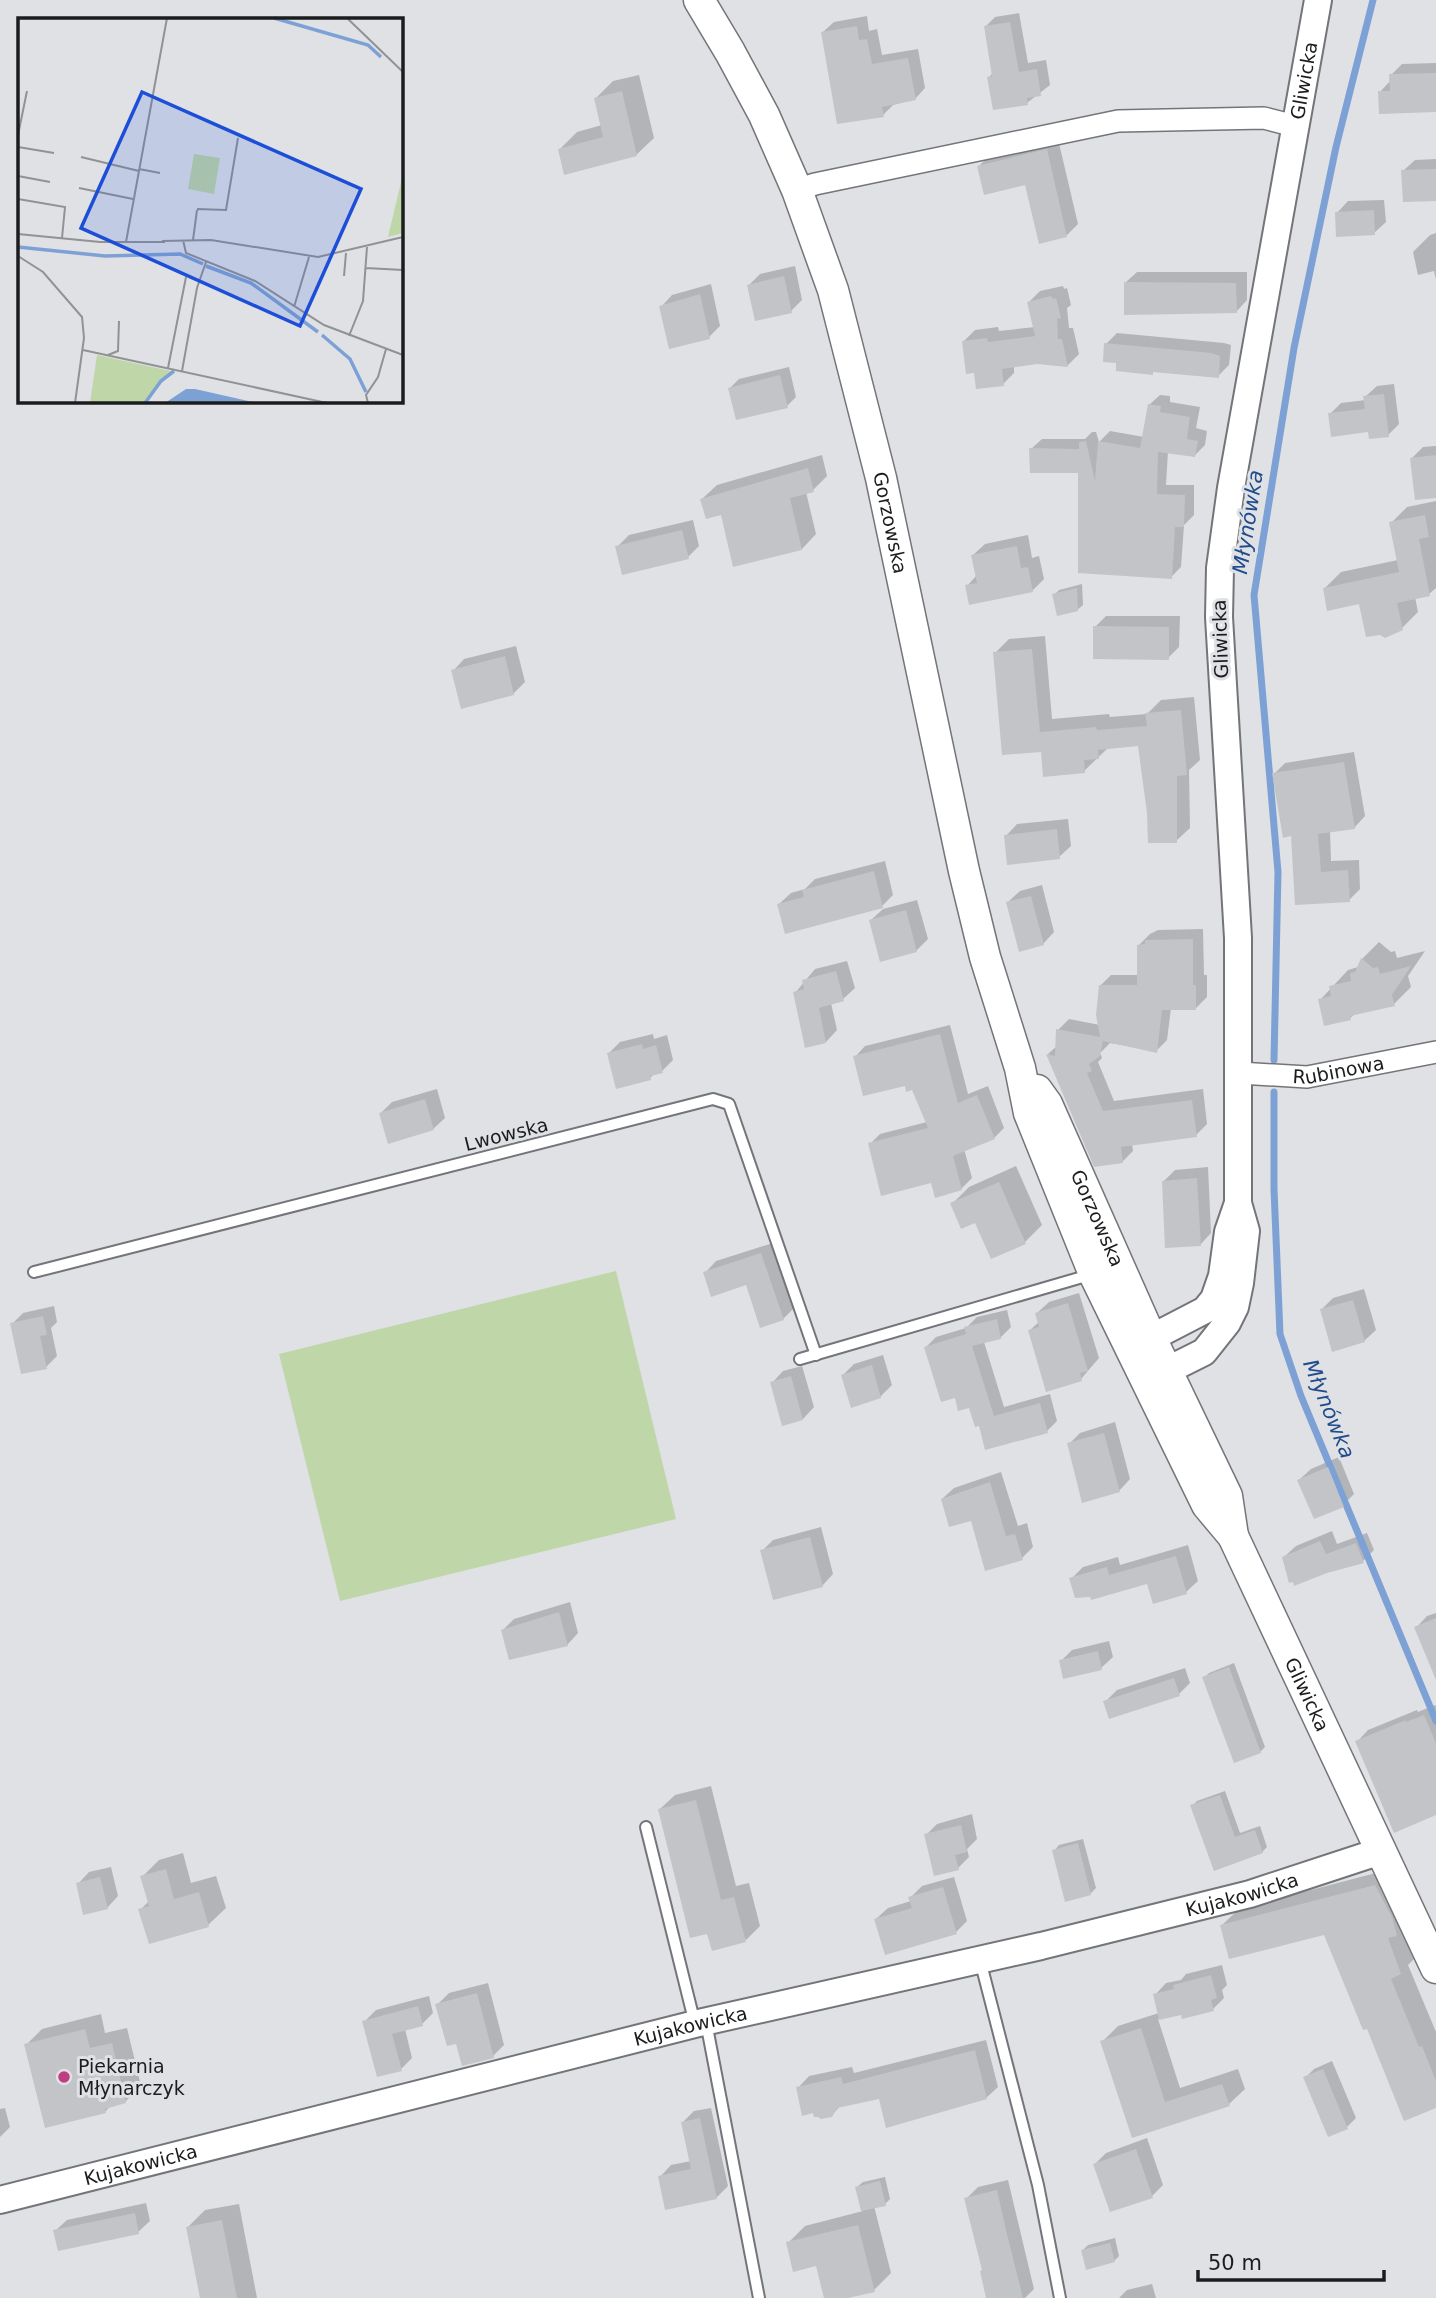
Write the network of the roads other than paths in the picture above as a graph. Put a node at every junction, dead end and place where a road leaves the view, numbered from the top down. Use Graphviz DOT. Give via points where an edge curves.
graph roads {
  1 [pos="699,0"];
  2 [pos="1318,0"];
  3 [pos="1295,126"];
  4 [pos="797,190"];
  5 [pos="1436,1052"];
  6 [pos="1239,1073"];
  7 [pos="1238,1203"];
  8 [pos="1106,1269"];
  9 [pos="34,1272"];
  10 [pos="1151,1338"];
  11 [pos="816,1355"];
  12 [pos="800,1359"];
  13 [pos="1153,1368"];
  14 [pos="646,1827"];
  15 [pos="1381,1851"];
  16 [pos="980,1960"];
  17 [pos="1436,1968"];
  18 [pos="700,2023"];
  19 [pos="0,2200"];
  20 [pos="759,2298"];
  21 [pos="1060,2298"];
  1 -- 4 [label="main road, Gorzowska" via="764,115"];
  2 -- 3 [label="street, Gliwicka"];
  3 -- 4 [label="street" via="1264,118 1118,121"];
  3 -- 6 [label="street, Gliwicka" via="1219,579 1221,690 1238,938"];
  4 -- 8 [label="main road, Gorzowska" via="833,290 881,478 964,871 1029,1113"];
  5 -- 6 [label="street, Rubinowa" via="1307,1077"];
  6 -- 7 [label="street, Gliwicka"];
  7 -- 10 [label="street, Gliwicka" via="1214,1299 1205,1310"];
  7 -- 13 [label="street, Gliwicka" via="1246,1231 1235,1307 1227,1323 1203,1352"];
  8 -- 10 [label="main road, Gorzowska"];
  8 -- 11 [label="lane"];
  8 -- 13 [label="main road, Gorzowska"];
  9 -- 11 [label="lane, Lwowska" via="713,1099 729,1104"];
  10 -- 13 [label="main road, Gorzowska"];
  11 -- 12 [label="lane"];
  13 -- 15 [label="main road, Gliwicka" via="1227,1496 1233,1536"];
  14 -- 18 [label="lane"];
  15 -- 16 [label="street, Kujakowicka" via="1250,1894"];
  15 -- 17 [label="main road, Gliwicka"];
  16 -- 18 [label="street, Kujakowicka"];
  16 -- 21 [label="lane" via="1038,2185"];
  18 -- 19 [label="street, Kujakowicka"];
  18 -- 20 [label="lane"];
}
